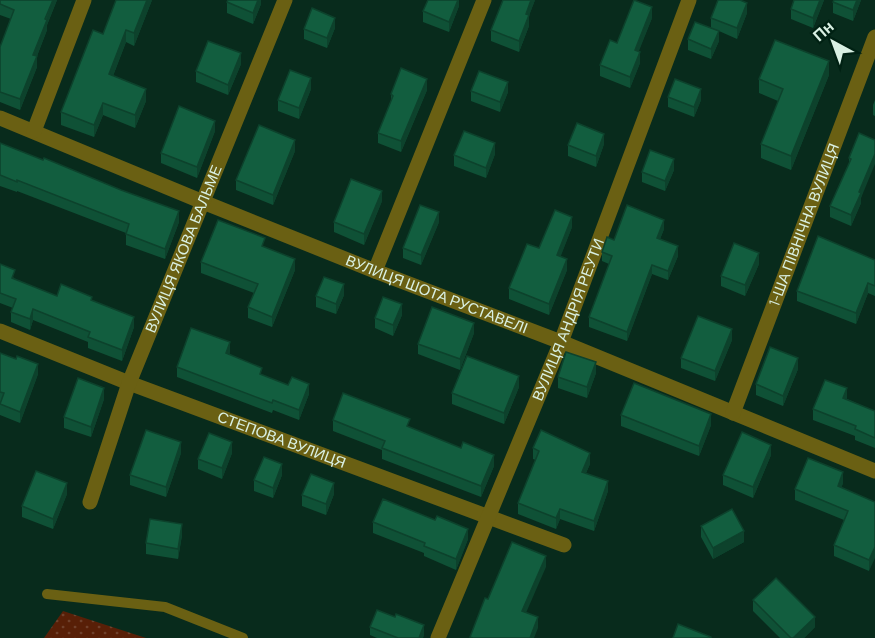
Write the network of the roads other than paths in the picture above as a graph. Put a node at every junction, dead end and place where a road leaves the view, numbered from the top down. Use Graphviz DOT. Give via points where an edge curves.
graph roads {
  1 [pos="84,0"];
  2 [pos="285,0"];
  3 [pos="484,0"];
  4 [pos="689,0"];
  5 [pos="875,38"];
  6 [pos="0,118"];
  7 [pos="34,131"];
  8 [pos="203,202"];
  9 [pos="375,271"];
  10 [pos="0,332"];
  11 [pos="561,342"];
  12 [pos="129,383"];
  13 [pos="734,413"];
  14 [pos="875,471"];
  15 [pos="90,502"];
  16 [pos="488,516"];
  17 [pos="564,545"];
  18 [pos="47,594"];
  19 [pos="243,638"];
  20 [pos="438,638"];
  1 -- 7 [label="street"];
  2 -- 8 [label="street, ВУЛИЦЯ ЯКОВА БАЛЬМЕ"];
  3 -- 9 [label="street"];
  4 -- 11 [label="street, ВУЛИЦЯ АНДРІЯ РЕУТИ"];
  5 -- 13 [label="street, 1-ША ПІВНІЧНА ВУЛИЦЯ"];
  6 -- 7 [label="street, ВУЛИЦЯ ШОТА РУСТАВЕЛІ"];
  7 -- 8 [label="street, ВУЛИЦЯ ШОТА РУСТАВЕЛІ"];
  8 -- 9 [label="street, ВУЛИЦЯ ШОТА РУСТАВЕЛІ"];
  8 -- 12 [label="street, ВУЛИЦЯ ЯКОВА БАЛЬМЕ"];
  9 -- 11 [label="street, ВУЛИЦЯ ШОТА РУСТАВЕЛІ"];
  10 -- 12 [label="street, СТЕПОВА ВУЛИЦЯ"];
  11 -- 13 [label="street, ВУЛИЦЯ ШОТА РУСТАВЕЛІ"];
  11 -- 16 [label="street, ВУЛИЦЯ АНДРІЯ РЕУТИ"];
  12 -- 15 [label="street, ВУЛИЦЯ ЯКОВА БАЛЬМЕ"];
  12 -- 16 [label="street, СТЕПОВА ВУЛИЦЯ"];
  13 -- 14 [label="street, ВУЛИЦЯ ШОТА РУСТАВЕЛІ"];
  16 -- 17 [label="street, СТЕПОВА ВУЛИЦЯ"];
  16 -- 20 [label="street, ВУЛИЦЯ АНДРІЯ РЕУТИ"];
  18 -- 19 [label="lane" via="165,607"];
}
